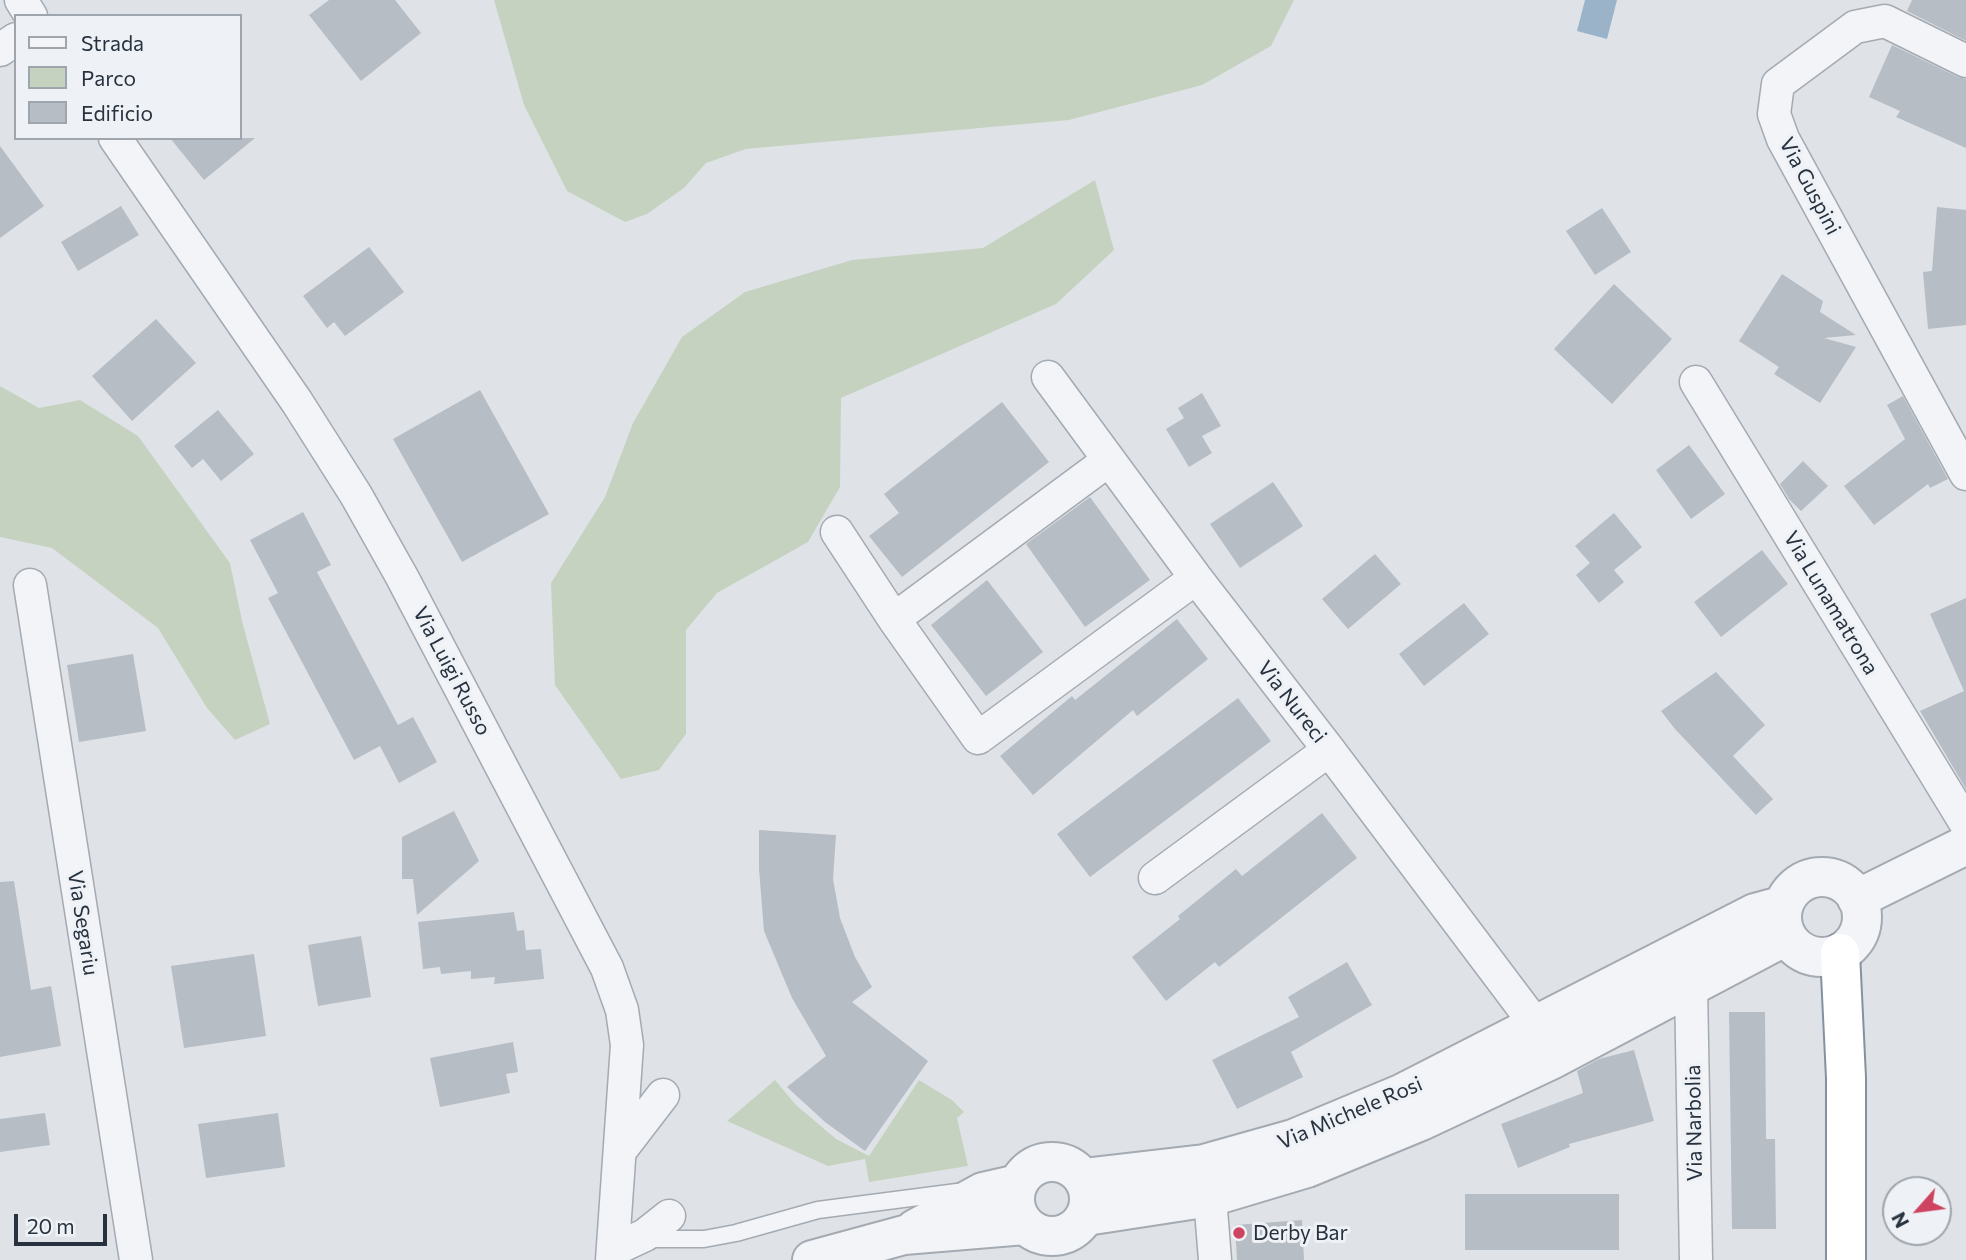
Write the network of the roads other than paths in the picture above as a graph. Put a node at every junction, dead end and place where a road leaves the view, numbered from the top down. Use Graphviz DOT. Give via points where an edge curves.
graph roads {
  1 [pos="1966,61"];
  2 [pos="117,140"];
  3 [pos="1048,377"];
  4 [pos="1696,382"];
  5 [pos="1109,460"];
  6 [pos="1966,474"];
  7 [pos="837,532"];
  8 [pos="1196,578"];
  9 [pos="30,585"];
  10 [pos="894,619"];
  11 [pos="1329,750"];
  12 [pos="1966,824"];
  13 [pos="1966,845"];
  14 [pos="1155,878"];
  15 [pos="1857,899"];
  16 [pos="1785,920"];
  17 [pos="1840,953"];
  18 [pos="1691,987"];
  19 [pos="1536,1025"];
  20 [pos="663,1095"];
  21 [pos="620,1151"];
  22 [pos="1083,1178"];
  23 [pos="1009,1185"];
  24 [pos="1210,1197"];
  25 [pos="669,1216"];
  26 [pos="1086,1216"];
  27 [pos="1025,1225"];
  28 [pos="905,1248"];
  29 [pos="621,1250"];
  30 [pos="136,1260"];
  31 [pos="812,1260"];
  32 [pos="1215,1260"];
  33 [pos="1696,1260"];
  34 [pos="1846,1260"];
  1 -- 6 [label="street, Via Guspini" via="1885,22 1855,27 1778,84 1774,114 1783,139"];
  2 -- 21 [label="street, Via Luigi Russo" via="356,495 607,968 626,1033"];
  3 -- 5 [label="street, Via Nureci"];
  4 -- 12 [label="street, Via Lunamatrona"];
  5 -- 8 [label="street, Via Nureci"];
  5 -- 10 [label="street"];
  7 -- 10 [label="street"];
  8 -- 10 [label="street" via="978,738"];
  8 -- 11 [label="street, Via Nureci"];
  9 -- 30 [label="street, Via Segariu"];
  11 -- 14 [label="street"];
  11 -- 19 [label="street, Via Nureci"];
  13 -- 15 [label="street"];
  15 -- 16 [label="street" via="1838,880 1811,878 1790,893"];
  15 -- 17 [label="street" via="1861,911 1858,935"];
  16 -- 17 [label="street" via="1804,953 1816,957"];
  16 -- 18 [label="street, Via Michele Rosi"];
  16 -- 19 [label="street, Via Michele Rosi" via="1755,913"];
  17 -- 34 [label="highway" via="1846,1078"];
  18 -- 24 [label="street, Via Michele Rosi" via="1420,1121 1307,1168"];
  18 -- 33 [label="street, Via Narbolia"];
  19 -- 22 [label="street, Via Michele Rosi" via="1403,1093 1293,1139 1204,1164"];
  20 -- 21 [label="street"];
  21 -- 29 [label="street, Via Luigi Russo"];
  22 -- 23 [label="street, Via Michele Rosi" via="1065,1164 1054,1162 1033,1166"];
  22 -- 26 [label="street" via="1090,1196"];
  23 -- 27 [label="street"];
  23 -- 28 [label="street, Via Michele Rosi" via="983,1192"];
  23 -- 29 [label="lane" via="825,1209 704,1239"];
  24 -- 26 [label="street, Via Michele Rosi"];
  24 -- 32 [label="street"];
  25 -- 29 [label="street"];
  26 -- 27 [label="street, Via Michele Rosi" via="1079,1226 1058,1237"];
  27 -- 28 [label="street, Via Michele Rosi"];
  28 -- 31 [label="street, Via Michele Rosi"];
}
